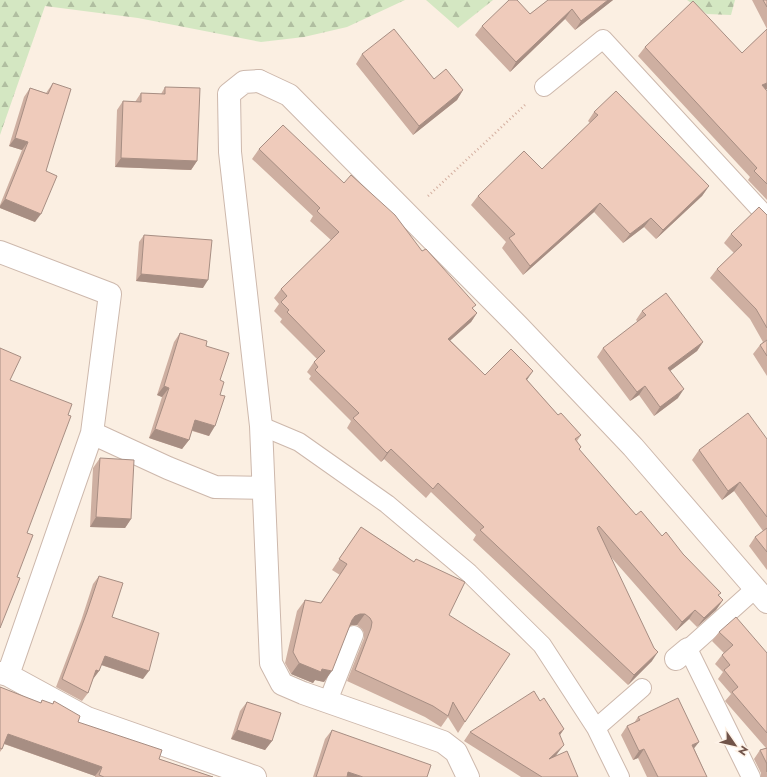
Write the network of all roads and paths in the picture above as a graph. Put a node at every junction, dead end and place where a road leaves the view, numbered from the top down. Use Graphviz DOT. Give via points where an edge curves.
graph roads {
  1 [pos="544,87"];
  2 [pos="408,214"];
  3 [pos="767,217"];
  4 [pos="0,252"];
  5 [pos="261,426"];
  6 [pos="92,433"];
  7 [pos="263,488"];
  8 [pos="761,595"];
  9 [pos="354,635"];
  10 [pos="4,674"];
  11 [pos="642,688"];
  12 [pos="328,701"];
  13 [pos="596,728"];
  14 [pos="255,777"];
  15 [pos="468,777"];
  16 [pos="620,777"];
  17 [pos="751,777"];
  1 -- 2 [label="path"];
  1 -- 3 [label="lane" via="603,39"];
  2 -- 5 [label="street" via="289,95 259,81 244,82 228,94 230,152"];
  2 -- 8 [label="street" via="633,447"];
  4 -- 6 [label="street" via="110,294"];
  5 -- 7 [label="street"];
  5 -- 13 [label="lane" via="299,442 387,504 469,573 542,645"];
  6 -- 7 [label="street" via="215,487"];
  6 -- 10 [label="street"];
  7 -- 12 [label="street" via="271,663 282,684"];
  8 -- 17 [label="lane" via="682,654"];
  9 -- 12 [label="lane"];
  10 -- 14 [label="street" via="87,718"];
  11 -- 13 [label="lane"];
  12 -- 15 [label="street" via="443,742 456,752"];
  13 -- 16 [label="lane"];
}
